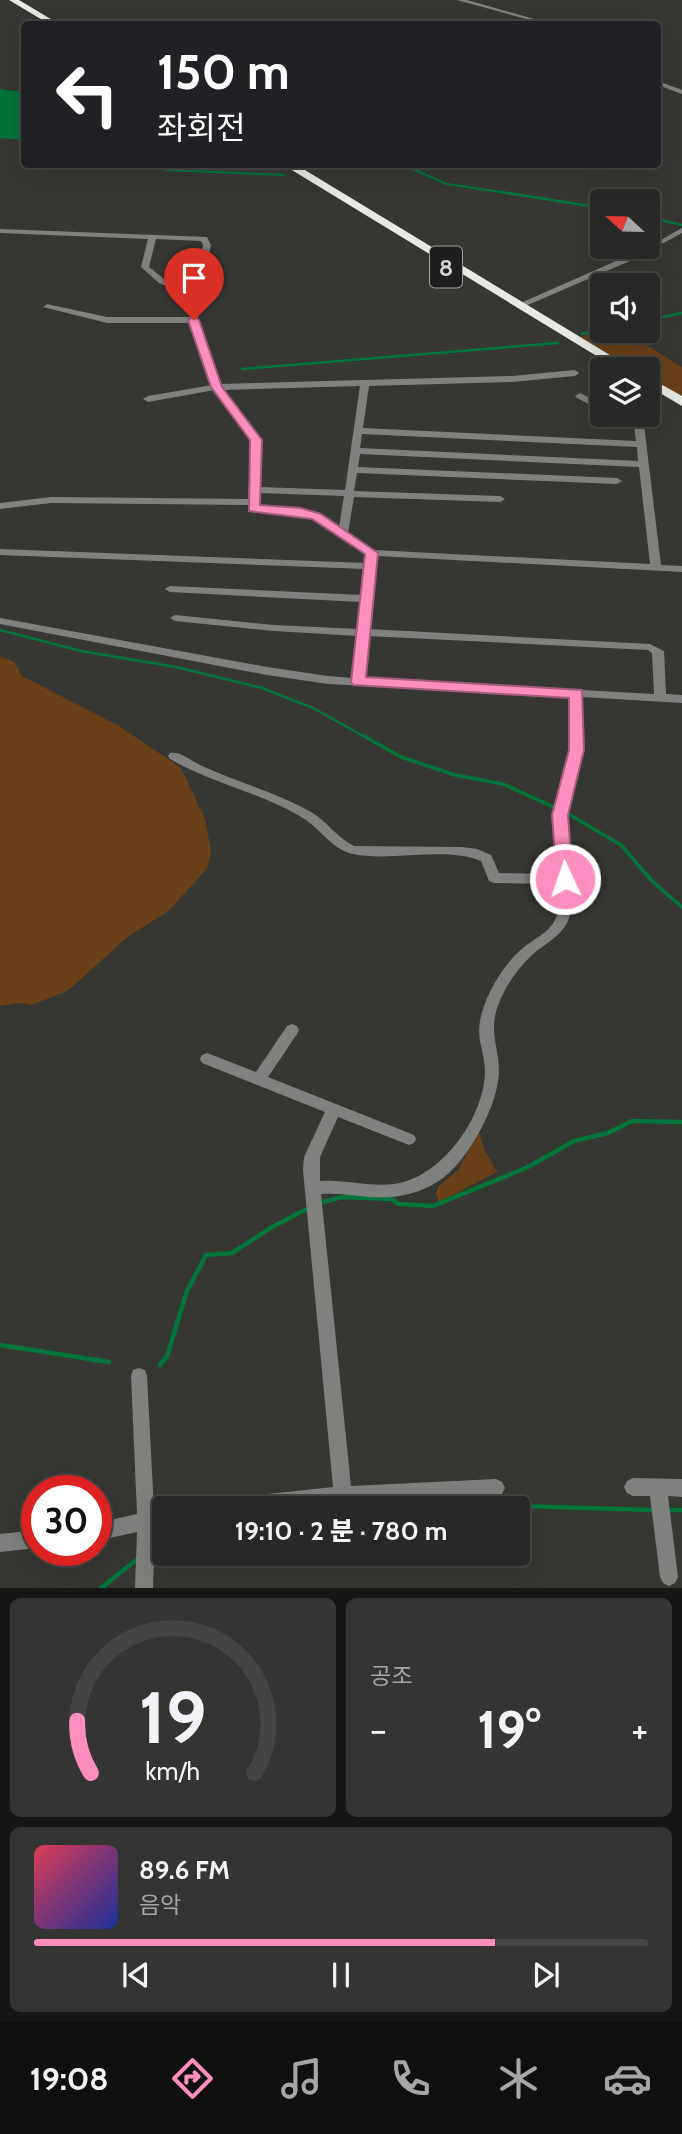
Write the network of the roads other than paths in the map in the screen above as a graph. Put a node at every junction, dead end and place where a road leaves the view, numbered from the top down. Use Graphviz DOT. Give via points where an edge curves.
graph roads {
  1 [pos="5,0"];
  2 [pos="13,0"];
  3 [pos="460,0"];
  4 [pos="42,21"];
  5 [pos="50,21"];
  6 [pos="538,21"];
  7 [pos="661,84"];
  8 [pos="682,92"];
  9 [pos="283,168"];
  10 [pos="294,168"];
  11 [pos="682,230"];
  12 [pos="0,231"];
  13 [pos="153,236"];
  14 [pos="195,295"];
  15 [pos="520,305"];
  16 [pos="47,307"];
  17 [pos="194,320"];
  18 [pos="596,357"];
  19 [pos="607,357"];
  20 [pos="575,373"];
  21 [pos="365,383"];
  22 [pos="217,387"];
  23 [pos="660,388"];
  24 [pos="660,395"];
  25 [pos="580,396"];
  26 [pos="148,399"];
  27 [pos="590,401"];
  28 [pos="682,402"];
  29 [pos="682,409"];
  30 [pos="639,427"];
  31 [pos="359,431"];
  32 [pos="642,444"];
  33 [pos="357,450"];
  34 [pos="644,464"];
  35 [pos="354,470"];
  36 [pos="617,481"];
  37 [pos="253,490"];
  38 [pos="351,493"];
  39 [pos="500,499"];
  40 [pos="252,502"];
  41 [pos="0,506"];
  42 [pos="343,535"];
  43 [pos="0,552"];
  44 [pos="372,553"];
  45 [pos="371,566"];
  46 [pos="656,567"];
  47 [pos="682,569"];
  48 [pos="170,589"];
  49 [pos="368,599"];
  50 [pos="175,618"];
  51 [pos="0,621"];
  52 [pos="364,632"];
  53 [pos="358,682"];
  54 [pos="576,694"];
  55 [pos="660,698"];
  56 [pos="682,699"];
  57 [pos="174,756"];
  58 [pos="565,879"];
  59 [pos="292,1030"];
  60 [pos="207,1059"];
  61 [pos="259,1079"];
  62 [pos="334,1109"];
  63 [pos="410,1139"];
  64 [pos="315,1188"];
  65 [pos="139,1376"];
  66 [pos="496,1488"];
  67 [pos="632,1488"];
  68 [pos="682,1488"];
  69 [pos="659,1493"];
  70 [pos="343,1495"];
  71 [pos="334,1496"];
  72 [pos="152,1520"];
  73 [pos="146,1522"];
  74 [pos="112,1529"];
  75 [pos="21,1541"];
  76 [pos="0,1543"];
  77 [pos="669,1577"];
  78 [pos="144,1588"];
  1 -- 4 [label="highway"];
  2 -- 5 [label="highway"];
  3 -- 6 [label="street"];
  7 -- 8 [label="street"];
  9 -- 18 [label="highway, 8"];
  10 -- 15 [label="highway, 8"];
  11 -- 15 [label="street"];
  12 -- 13 [label="street"];
  13 -- 14 [label="street" via="145,267 148,272"];
  13 -- 14 [label="street" via="204,239 207,245"];
  14 -- 17 [label="street"];
  15 -- 19 [label="highway, 8"];
  16 -- 17 [label="street" via="107,320"];
  17 -- 22 [label="street"];
  20 -- 21 [label="street"];
  21 -- 22 [label="street"];
  21 -- 31 [label="street"];
  22 -- 26 [label="street"];
  22 -- 37 [label="street" via="256,440"];
  23 -- 28 [label="highway"];
  24 -- 29 [label="highway"];
  25 -- 27 [label="street"];
  30 -- 32 [label="street"];
  31 -- 32 [label="street"];
  31 -- 33 [label="street"];
  32 -- 34 [label="street"];
  33 -- 34 [label="street"];
  33 -- 35 [label="street"];
  34 -- 46 [label="street"];
  35 -- 36 [label="street"];
  35 -- 38 [label="street"];
  37 -- 38 [label="street"];
  37 -- 40 [label="street"];
  38 -- 39 [label="street"];
  38 -- 42 [label="street"];
  40 -- 41 [label="street" via="51,500"];
  40 -- 42 [label="street" via="253,508 316,517"];
  42 -- 44 [label="street"];
  43 -- 45 [label="street"];
  44 -- 45 [label="street"];
  44 -- 46 [label="street"];
  45 -- 49 [label="street"];
  46 -- 47 [label="street"];
  48 -- 49 [label="street"];
  49 -- 52 [label="street"];
  50 -- 52 [label="street"];
  51 -- 53 [label="street" via="267,671"];
  52 -- 53 [label="street"];
  52 -- 55 [label="street" via="650,647 658,651"];
  53 -- 54 [label="street"];
  54 -- 55 [label="street"];
  54 -- 58 [label="street" via="577,750 561,812"];
  55 -- 56 [label="street"];
  57 -- 58 [label="street" via="305,814 347,849 474,851 486,858 494,878"];
  58 -- 64 [label="street" via="564,918 511,969 488,1013 484,1031 492,1073 486,1100 446,1167 422,1184 383,1191 335,1185"];
  59 -- 61 [label="street"];
  60 -- 61 [label="street"];
  61 -- 62 [label="street"];
  62 -- 63 [label="street"];
  62 -- 64 [label="street" via="312,1157"];
  64 -- 70 [label="street"];
  65 -- 73 [label="street"];
  66 -- 70 [label="street"];
  67 -- 69 [label="street"];
  68 -- 69 [label="street"];
  69 -- 77 [label="street"];
  70 -- 71 [label="street"];
  72 -- 73 [label="street"];
  73 -- 74 [label="street"];
  73 -- 78 [label="street"];
  75 -- 76 [label="street"];
}
